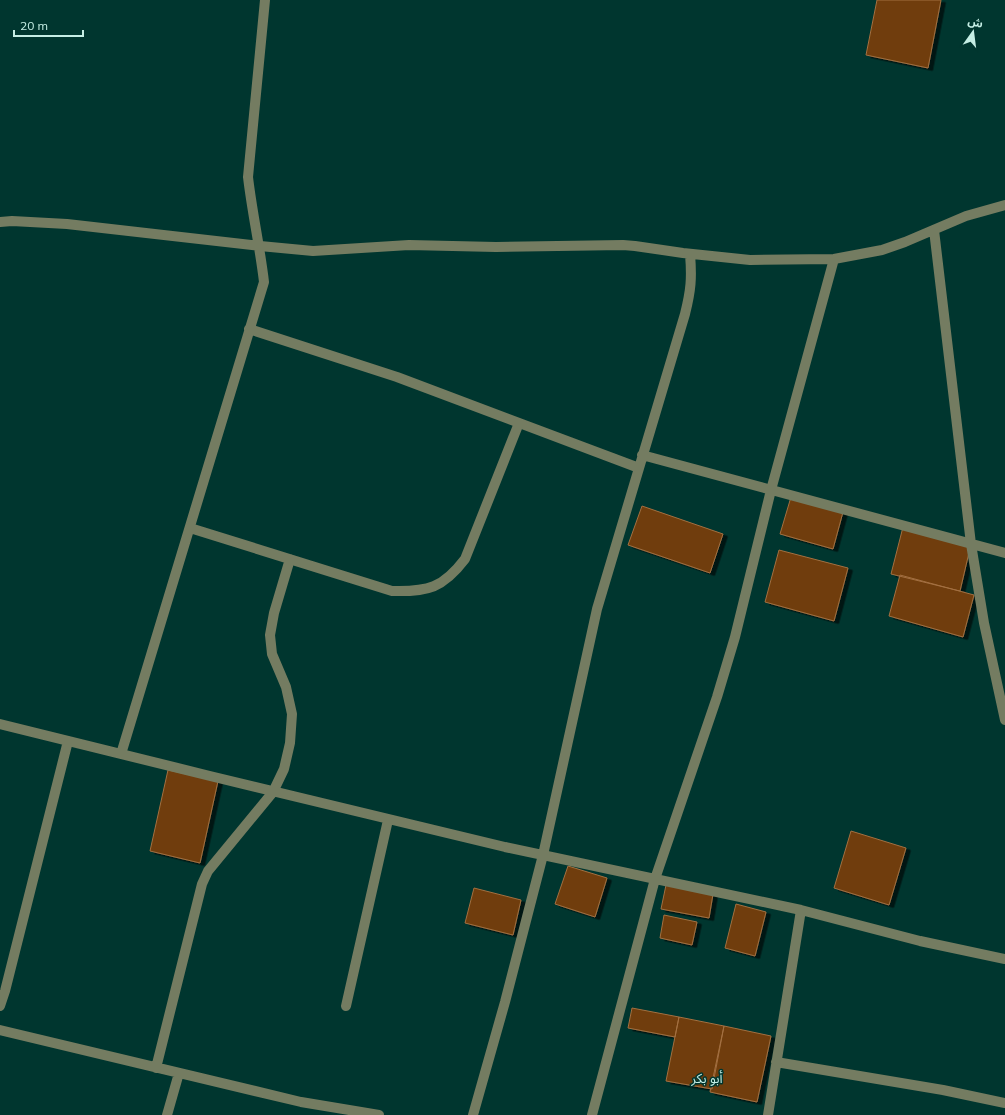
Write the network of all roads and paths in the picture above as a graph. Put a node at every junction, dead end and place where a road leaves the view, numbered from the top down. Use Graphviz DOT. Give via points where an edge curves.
graph roads {
  1 [pos="265,0"];
  2 [pos="1005,205"];
  3 [pos="0,222"];
  4 [pos="934,230"];
  5 [pos="260,246"];
  6 [pos="690,254"];
  7 [pos="834,259"];
  8 [pos="249,329"];
  9 [pos="519,423"];
  10 [pos="642,455"];
  11 [pos="639,468"];
  12 [pos="771,490"];
  13 [pos="190,528"];
  14 [pos="971,544"];
  15 [pos="1005,553"];
  16 [pos="290,559"];
  17 [pos="1005,720"];
  18 [pos="0,724"];
  19 [pos="68,741"];
  20 [pos="121,754"];
  21 [pos="273,792"];
  22 [pos="388,820"];
  23 [pos="543,855"];
  24 [pos="655,879"];
  25 [pos="801,910"];
  26 [pos="1005,959"];
  27 [pos="0,1006"];
  28 [pos="346,1006"];
  29 [pos="0,1030"];
  30 [pos="776,1062"];
  31 [pos="156,1068"];
  32 [pos="178,1073"];
  33 [pos="1005,1102"];
  34 [pos="167,1115"];
  35 [pos="379,1115"];
  36 [pos="473,1115"];
  37 [pos="592,1115"];
  38 [pos="768,1115"];
  1 -- 5 [label="street" via="248,177 251,206"];
  2 -- 4 [label="street" via="966,216"];
  3 -- 5 [label="street" via="67,224"];
  4 -- 7 [label="street" via="882,250"];
  4 -- 14 [label="street"];
  5 -- 6 [label="street" via="313,251 410,245 629,246"];
  5 -- 8 [label="street" via="264,282"];
  6 -- 7 [label="street" via="750,260"];
  6 -- 10 [label="street" via="690,295"];
  7 -- 12 [label="street"];
  8 -- 9 [label="street" via="397,377"];
  8 -- 13 [label="street"];
  9 -- 11 [label="street"];
  9 -- 16 [label="street" via="465,559 445,581 415,592 392,591"];
  10 -- 11 [label="street"];
  10 -- 12 [label="street"];
  11 -- 23 [label="street" via="597,609"];
  12 -- 14 [label="street"];
  12 -- 24 [label="street" via="735,637"];
  13 -- 16 [label="street"];
  13 -- 20 [label="street"];
  14 -- 15 [label="street"];
  14 -- 17 [label="street" via="984,623"];
  16 -- 21 [label="street" via="270,635 272,654 286,687 292,714 290,743 284,769"];
  18 -- 19 [label="street"];
  19 -- 20 [label="street"];
  19 -- 27 [label="street"];
  20 -- 21 [label="street"];
  21 -- 22 [label="street"];
  21 -- 31 [label="street" via="208,871 202,884"];
  22 -- 23 [label="street"];
  22 -- 28 [label="street"];
  23 -- 24 [label="street"];
  23 -- 36 [label="street"];
  24 -- 25 [label="street"];
  24 -- 37 [label="street"];
  25 -- 26 [label="street"];
  25 -- 30 [label="street"];
  29 -- 31 [label="street"];
  30 -- 33 [label="street"];
  30 -- 38 [label="street"];
  31 -- 32 [label="street"];
  32 -- 34 [label="street"];
  32 -- 35 [label="street" via="301,1102"];
}
